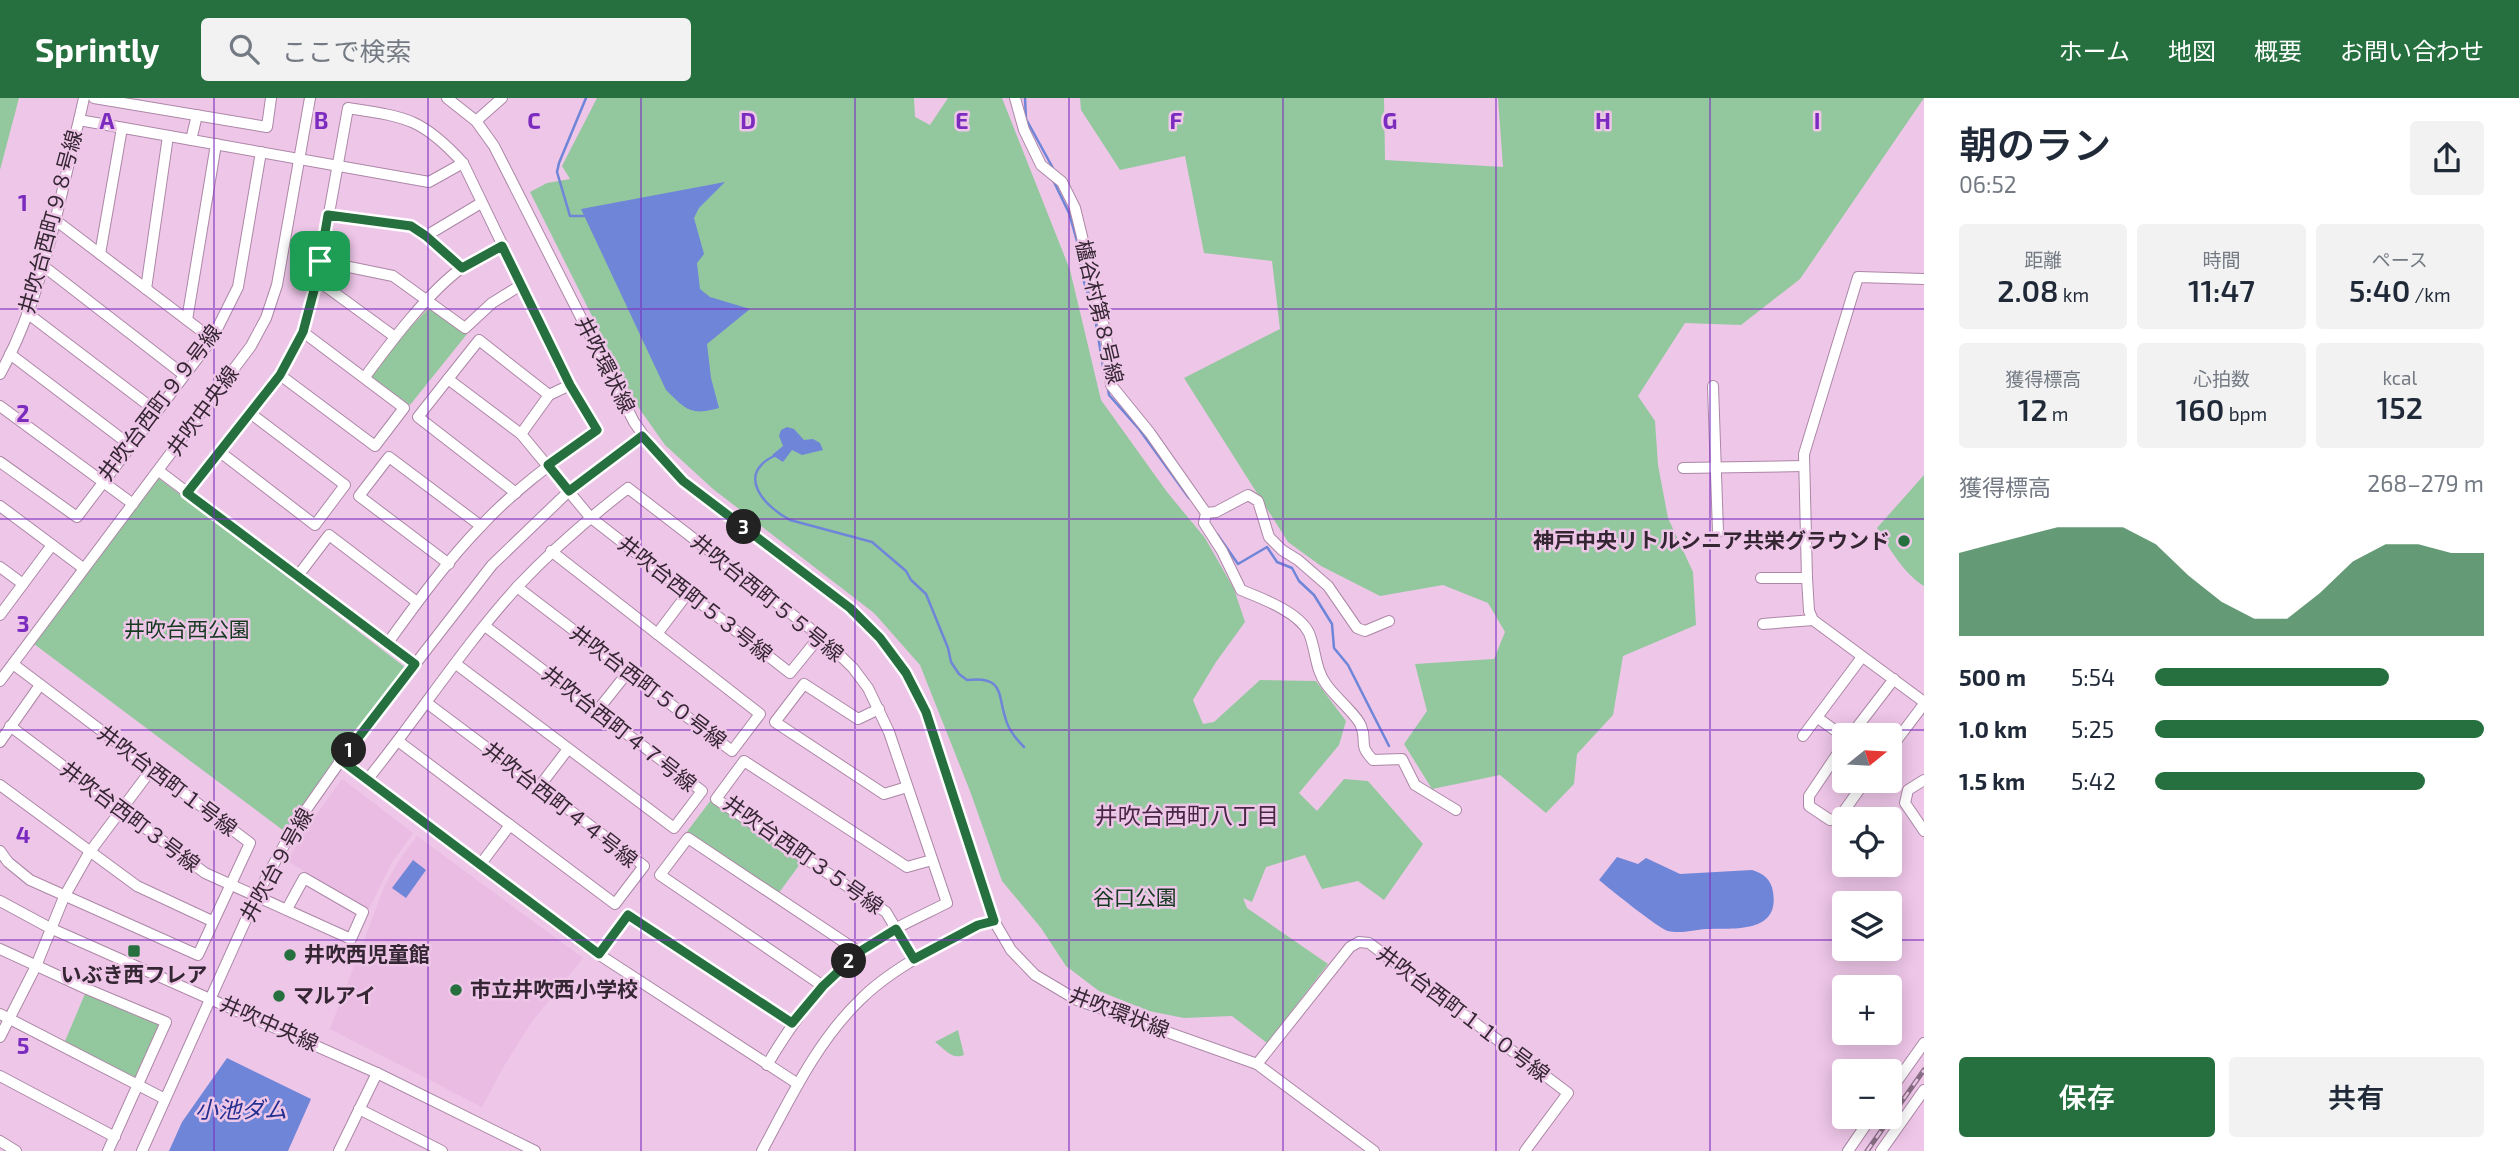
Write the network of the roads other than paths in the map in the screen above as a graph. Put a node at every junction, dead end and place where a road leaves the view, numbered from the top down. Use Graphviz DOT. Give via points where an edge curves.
graph roads {
  1 [pos="84,98"];
  2 [pos="94,98"];
  3 [pos="271,98"];
  4 [pos="310,98"];
  5 [pos="447,98"];
  6 [pos="502,98"];
  7 [pos="1015,98"];
  8 [pos="197,115"];
  9 [pos="79,120"];
  10 [pos="476,121"];
  11 [pos="122,128"];
  12 [pos="168,136"];
  13 [pos="191,140"];
  14 [pos="216,144"];
  15 [pos="261,152"];
  16 [pos="300,159"];
  17 [pos="463,163"];
  18 [pos="338,166"];
  19 [pos="481,202"];
  20 [pos="328,215"];
  21 [pos="54,219"];
  22 [pos="426,236"];
  23 [pos="502,246"];
  24 [pos="100,254"];
  25 [pos="320,261"];
  26 [pos="42,265"];
  27 [pos="462,268"];
  28 [pos="317,279"];
  29 [pos="1924,279"];
  30 [pos="521,285"];
  31 [pos="146,289"];
  32 [pos="427,301"];
  33 [pos="27,313"];
  34 [pos="187,320"];
  35 [pos="303,332"];
  36 [pos="395,337"];
  37 [pos="212,340"];
  38 [pos="10,354"];
  39 [pos="0,374"];
  40 [pos="280,375"];
  41 [pos="184,376"];
  42 [pos="365,377"];
  43 [pos="448,379"];
  44 [pos="570,385"];
  45 [pos="1713,386"];
  46 [pos="549,395"];
  47 [pos="0,406"];
  48 [pos="156,411"];
  49 [pos="250,413"];
  50 [pos="521,434"];
  51 [pos="642,436"];
  52 [pos="130,445"];
  53 [pos="220,452"];
  54 [pos="0,462"];
  55 [pos="548,465"];
  56 [pos="1804,466"];
  57 [pos="1683,468"];
  58 [pos="1717,468"];
  59 [pos="159,471"];
  60 [pos="102,482"];
  61 [pos="569,491"];
  62 [pos="187,493"];
  63 [pos="516,493"];
  64 [pos="133,505"];
  65 [pos="0,506"];
  66 [pos="590,517"];
  67 [pos="1205,517"];
  68 [pos="481,526"];
  69 [pos="1718,532"];
  70 [pos="52,545"];
  71 [pos="551,551"];
  72 [pos="449,564"];
  73 [pos="0,567"];
  74 [pos="83,568"];
  75 [pos="297,577"];
  76 [pos="1761,578"];
  77 [pos="1807,578"];
  78 [pos="23,584"];
  79 [pos="517,587"];
  80 [pos="688,593"];
  81 [pos="417,602"];
  82 [pos="0,615"];
  83 [pos="1813,620"];
  84 [pos="1389,621"];
  85 [pos="1763,624"];
  86 [pos="485,626"];
  87 [pos="657,634"];
  88 [pos="820,636"];
  89 [pos="387,644"];
  90 [pos="1863,657"];
  91 [pos="13,664"];
  92 [pos="415,664"];
  93 [pos="456,664"];
  94 [pos="628,671"];
  95 [pos="1894,679"];
  96 [pos="0,681"];
  97 [pos="40,685"];
  98 [pos="427,703"];
  99 [pos="1924,703"];
  100 [pos="879,709"];
  101 [pos="597,711"];
  102 [pos="1818,718"];
  103 [pos="1860,723"];
  104 [pos="10,726"];
  105 [pos="1832,728"];
  106 [pos="1902,733"];
  107 [pos="1803,736"];
  108 [pos="398,741"];
  109 [pos="0,742"];
  110 [pos="569,749"];
  111 [pos="341,760"];
  112 [pos="1832,762"];
  113 [pos="151,770"];
  114 [pos="367,780"];
  115 [pos="1924,780"];
  116 [pos="0,785"];
  117 [pos="539,787"];
  118 [pos="907,787"];
  119 [pos="1857,793"];
  120 [pos="1456,810"];
  121 [pos="120,811"];
  122 [pos="510,825"];
  123 [pos="1924,831"];
  124 [pos="0,850"];
  125 [pos="89,853"];
  126 [pos="932,860"];
  127 [pos="480,865"];
  128 [pos="229,884"];
  129 [pos="257,895"];
  130 [pos="65,897"];
  131 [pos="0,901"];
  132 [pos="287,909"];
  133 [pos="212,921"];
  134 [pos="994,921"];
  135 [pos="51,928"];
  136 [pos="896,929"];
  137 [pos="0,948"];
  138 [pos="859,952"];
  139 [pos="599,954"];
  140 [pos="914,959"];
  141 [pos="36,966"];
  142 [pos="823,986"];
  143 [pos="211,998"];
  144 [pos="5,1016"];
  145 [pos="792,1023"];
  146 [pos="0,1037"];
  147 [pos="1924,1043"];
  148 [pos="1257,1064"];
  149 [pos="767,1065"];
  150 [pos="377,1073"];
  151 [pos="1902,1074"];
  152 [pos="0,1076"];
  153 [pos="798,1084"];
  154 [pos="139,1085"];
  155 [pos="1924,1090"];
  156 [pos="165,1099"];
  157 [pos="359,1110"];
  158 [pos="1863,1129"];
  159 [pos="115,1137"];
  160 [pos="0,1141"];
  161 [pos="16,1151"];
  162 [pos="108,1151"];
  163 [pos="142,1151"];
  164 [pos="339,1151"];
  165 [pos="442,1151"];
  166 [pos="536,1151"];
  167 [pos="762,1151"];
  168 [pos="1374,1151"];
  169 [pos="1525,1151"];
  170 [pos="1848,1151"];
  171 [pos="1881,1151"];
  1 -- 9 [label="street"];
  2 -- 8 [label="street"];
  3 -- 8 [label="street" via="267,127"];
  4 -- 16 [label="street, 井吹中央線"];
  5 -- 10 [label="street, 井吹環状線"];
  6 -- 10 [label="street"];
  7 -- 67 [label="street, 櫨谷村第８号線" via="1041,165 1062,182 1075,208 1106,335 1111,385 1150,433"];
  8 -- 13 [label="street"];
  9 -- 11 [label="street, 井吹台西町９８号線"];
  9 -- 21 [label="street, 井吹台西町９８号線"];
  10 -- 51 [label="street, 井吹環状線" via="494,146"];
  11 -- 12 [label="street, 井吹台西町９８号線"];
  11 -- 24 [label="street"];
  12 -- 13 [label="street, 井吹台西町９８号線"];
  12 -- 31 [label="street"];
  13 -- 14 [label="street, 井吹台西町９８号線"];
  14 -- 15 [label="street, 井吹台西町９８号線"];
  14 -- 34 [label="street"];
  15 -- 16 [label="street, 井吹台西町９８号線"];
  15 -- 37 [label="street, 井吹台西町９９号線" via="237,287"];
  16 -- 18 [label="street, 井吹台西町９８号線"];
  16 -- 59 [label="street, 井吹中央線" via="277,285 266,318 251,346"];
  17 -- 18 [label="street, 井吹台西町９８号線" via="429,182"];
  17 -- 18 [label="street" via="416,122 348,108"];
  17 -- 19 [label="street"];
  18 -- 20 [label="street"];
  19 -- 22 [label="street"];
  19 -- 23 [label="street"];
  20 -- 22 [label="street" via="411,226"];
  20 -- 25 [label="street"];
  21 -- 24 [label="street"];
  21 -- 26 [label="street, 井吹台西町９８号線"];
  22 -- 27 [label="street"];
  23 -- 27 [label="street"];
  23 -- 30 [label="street"];
  24 -- 31 [label="street"];
  25 -- 28 [label="street"];
  25 -- 32 [label="street" via="393,276"];
  26 -- 33 [label="street, 井吹台西町９８号線"];
  26 -- 41 [label="street"];
  27 -- 32 [label="street"];
  28 -- 35 [label="street"];
  28 -- 36 [label="street"];
  29 -- 56 [label="street" via="1858,277"];
  30 -- 32 [label="street" via="465,328"];
  30 -- 44 [label="street"];
  31 -- 34 [label="street"];
  32 -- 36 [label="street"];
  33 -- 38 [label="street, 井吹台西町９８号線"];
  33 -- 48 [label="street"];
  34 -- 37 [label="street"];
  35 -- 40 [label="street"];
  35 -- 42 [label="street"];
  36 -- 42 [label="street"];
  37 -- 41 [label="street, 井吹台西町９９号線"];
  38 -- 39 [label="street, 井吹台西町９８号線"];
  38 -- 52 [label="street"];
  40 -- 42 [label="street" via="375,446 404,408"];
  40 -- 49 [label="street"];
  41 -- 48 [label="street, 井吹台西町９９号線"];
  43 -- 46 [label="street" via="479,341"];
  43 -- 50 [label="street, 井吹台西町５３号線"];
  43 -- 63 [label="street" via="418,417"];
  44 -- 46 [label="street"];
  44 -- 55 [label="street" via="597,430"];
  45 -- 58 [label="street"];
  46 -- 50 [label="street"];
  47 -- 60 [label="street"];
  48 -- 52 [label="street, 井吹台西町９９号線"];
  49 -- 53 [label="street"];
  49 -- 53 [label="street" via="345,485 315,525"];
  50 -- 55 [label="street, 井吹台西町５３号線"];
  51 -- 61 [label="street, 井吹台９号線"];
  51 -- 134 [label="street, 井吹環状線" via="683,481 850,608 906,673 926,712"];
  52 -- 60 [label="street, 井吹台西町９９号線"];
  53 -- 62 [label="street"];
  54 -- 60 [label="street, 井吹台西町９９号線" via="77,517"];
  55 -- 61 [label="street, 井吹台西町５３号線"];
  55 -- 63 [label="street"];
  56 -- 58 [label="street"];
  56 -- 77 [label="street"];
  57 -- 58 [label="street"];
  58 -- 69 [label="street"];
  59 -- 62 [label="street"];
  59 -- 64 [label="street, 井吹中央線"];
  60 -- 64 [label="street"];
  61 -- 66 [label="street, 井吹台西町５３号線"];
  61 -- 92 [label="street, 井吹台９号線" via="492,565"];
  62 -- 75 [label="street"];
  63 -- 68 [label="street"];
  64 -- 74 [label="street, 井吹中央線"];
  65 -- 70 [label="street"];
  66 -- 71 [label="street, 井吹台西町５５号線"];
  66 -- 80 [label="street, 井吹台西町５３号線"];
  66 -- 88 [label="street, 井吹台西町５５号線" via="628,488"];
  67 -- 84 [label="street" via="1248,495 1258,501 1269,537 1328,586 1357,628 1365,631"];
  67 -- 120 [label="street, 櫨谷村第８号線" via="1204,523 1241,590 1273,603 1308,631 1320,675 1361,725 1363,749 1373,760 1402,759 1415,785"];
  68 -- 72 [label="street"];
  68 -- 72 [label="street" via="389,457 359,496"];
  70 -- 74 [label="street"];
  70 -- 78 [label="street"];
  71 -- 79 [label="street, 井吹台西町５５号線"];
  71 -- 87 [label="street, 井吹台西町５０号線"];
  72 -- 81 [label="street"];
  73 -- 78 [label="street"];
  74 -- 91 [label="street, 井吹中央線"];
  75 -- 81 [label="street" via="329,536"];
  75 -- 89 [label="street"];
  76 -- 77 [label="street"];
  77 -- 83 [label="street"];
  78 -- 82 [label="street"];
  79 -- 86 [label="street, 井吹台西町５５号線"];
  79 -- 94 [label="street, 井吹台西町５０号線"];
  80 -- 87 [label="street"];
  80 -- 88 [label="street, 井吹台西町５３号線" via="790,673"];
  81 -- 89 [label="street"];
  83 -- 85 [label="street"];
  83 -- 90 [label="street"];
  86 -- 93 [label="street, 井吹台西町５５号線"];
  86 -- 101 [label="street, 井吹台西町４７号線"];
  87 -- 94 [label="street, 井吹台西町５０号線" via="760,714 732,751"];
  88 -- 100 [label="street, 井吹台西町５５号線" via="853,668"];
  89 -- 92 [label="street"];
  90 -- 95 [label="street"];
  90 -- 102 [label="street"];
  91 -- 96 [label="street, 井吹中央線"];
  91 -- 97 [label="street, 井吹台西町１号線"];
  92 -- 111 [label="street, 井吹台９号線"];
  93 -- 98 [label="street, 井吹台西町５５号線"];
  93 -- 110 [label="street, 井吹台西町４７号線"];
  94 -- 101 [label="street"];
  95 -- 99 [label="street"];
  95 -- 103 [label="street"];
  97 -- 104 [label="street"];
  97 -- 113 [label="street, 井吹台西町１号線"];
  98 -- 108 [label="street, 井吹台西町５５号線"];
  98 -- 117 [label="street, 井吹台西町４４号線"];
  99 -- 106 [label="street"];
  100 -- 118 [label="street, 井吹台西町５５号線"];
  100 -- 118 [label="street" via="858,719 804,684 775,722 884,794"];
  101 -- 110 [label="street, 井吹台西町４７号線" via="702,791 674,828"];
  102 -- 105 [label="street"];
  102 -- 107 [label="street"];
  104 -- 109 [label="street"];
  104 -- 121 [label="street, 井吹台西町３号線"];
  108 -- 114 [label="street, 井吹台西町５５号線"];
  108 -- 122 [label="street, 井吹台西町４４号線"];
  110 -- 117 [label="street"];
  111 -- 114 [label="street"];
  111 -- 129 [label="street, 井吹台９号線" via="294,827"];
  112 -- 119 [label="street" via="1809,796 1809,806 1830,821 1839,818"];
  113 -- 121 [label="street"];
  113 -- 128 [label="street, 井吹台西町１号線" via="250,843"];
  114 -- 127 [label="street"];
  115 -- 123 [label="street" via="1905,796"];
  116 -- 125 [label="street"];
  117 -- 122 [label="street, 井吹台西町４４号線" via="643,866 615,904"];
  118 -- 126 [label="street, 井吹台西町５５号線"];
  121 -- 125 [label="street"];
  121 -- 128 [label="street, 井吹台西町３号線" via="205,873"];
  122 -- 127 [label="street"];
  124 -- 130 [label="street, 井吹台西町１号線" via="30,880"];
  125 -- 130 [label="street"];
  125 -- 133 [label="street" via="137,886"];
  126 -- 136 [label="street, 井吹台西町５５号線" via="947,902"];
  126 -- 136 [label="street, 井吹台西町３５号線" via="907,867 744,761 716,799 886,912"];
  127 -- 139 [label="street"];
  128 -- 129 [label="street, 井吹台西町３号線"];
  128 -- 133 [label="street, 井吹台西町１号線"];
  129 -- 132 [label="street, 井吹台西町３号線"];
  129 -- 143 [label="street, 井吹台９号線"];
  130 -- 133 [label="street, 井吹台西町１号線" via="198,955"];
  130 -- 135 [label="street"];
  131 -- 135 [label="street, 井吹中央線"];
  132 -- 132 [label="street, 井吹台西町３号線" via="351,939 363,912 304,878"];
  134 -- 140 [label="street"];
  134 -- 148 [label="street, 井吹環状線" via="1035,975 1077,1000"];
  135 -- 141 [label="street"];
  135 -- 143 [label="street, 井吹中央線"];
  136 -- 138 [label="street, 井吹台西町５５号線"];
  136 -- 140 [label="street, 井吹台西町３５号線"];
  137 -- 141 [label="street"];
  138 -- 142 [label="street, 井吹台西町５５号線"];
  138 -- 142 [label="street" via="688,838 660,875"];
  139 -- 145 [label="street" via="628,915"];
  139 -- 149 [label="street"];
  140 -- 153 [label="street" via="861,998 831,1033"];
  141 -- 144 [label="street"];
  141 -- 154 [label="street" via="166,1022"];
  142 -- 145 [label="street, 井吹台西町５５号線"];
  143 -- 150 [label="street, 井吹中央線"];
  143 -- 156 [label="street, 井吹台９号線"];
  144 -- 146 [label="street"];
  144 -- 154 [label="street"];
  145 -- 149 [label="street, 井吹台西町５５号線"];
  147 -- 151 [label="street"];
  148 -- 168 [label="street, 井吹環状線"];
  148 -- 169 [label="street, 井吹台西町１１０号線" via="1350,947 1369,943 1569,1093"];
  149 -- 153 [label="street"];
  150 -- 157 [label="street"];
  150 -- 166 [label="street, 井吹中央線"];
  152 -- 159 [label="street"];
  153 -- 167 [label="street"];
  154 -- 156 [label="street"];
  154 -- 159 [label="street"];
  155 -- 171 [label="street"];
  156 -- 163 [label="street, 井吹台９号線"];
  157 -- 164 [label="street"];
  157 -- 165 [label="street"];
  158 -- 170 [label="street"];
  159 -- 162 [label="street"];
  160 -- 161 [label="street"];
}
